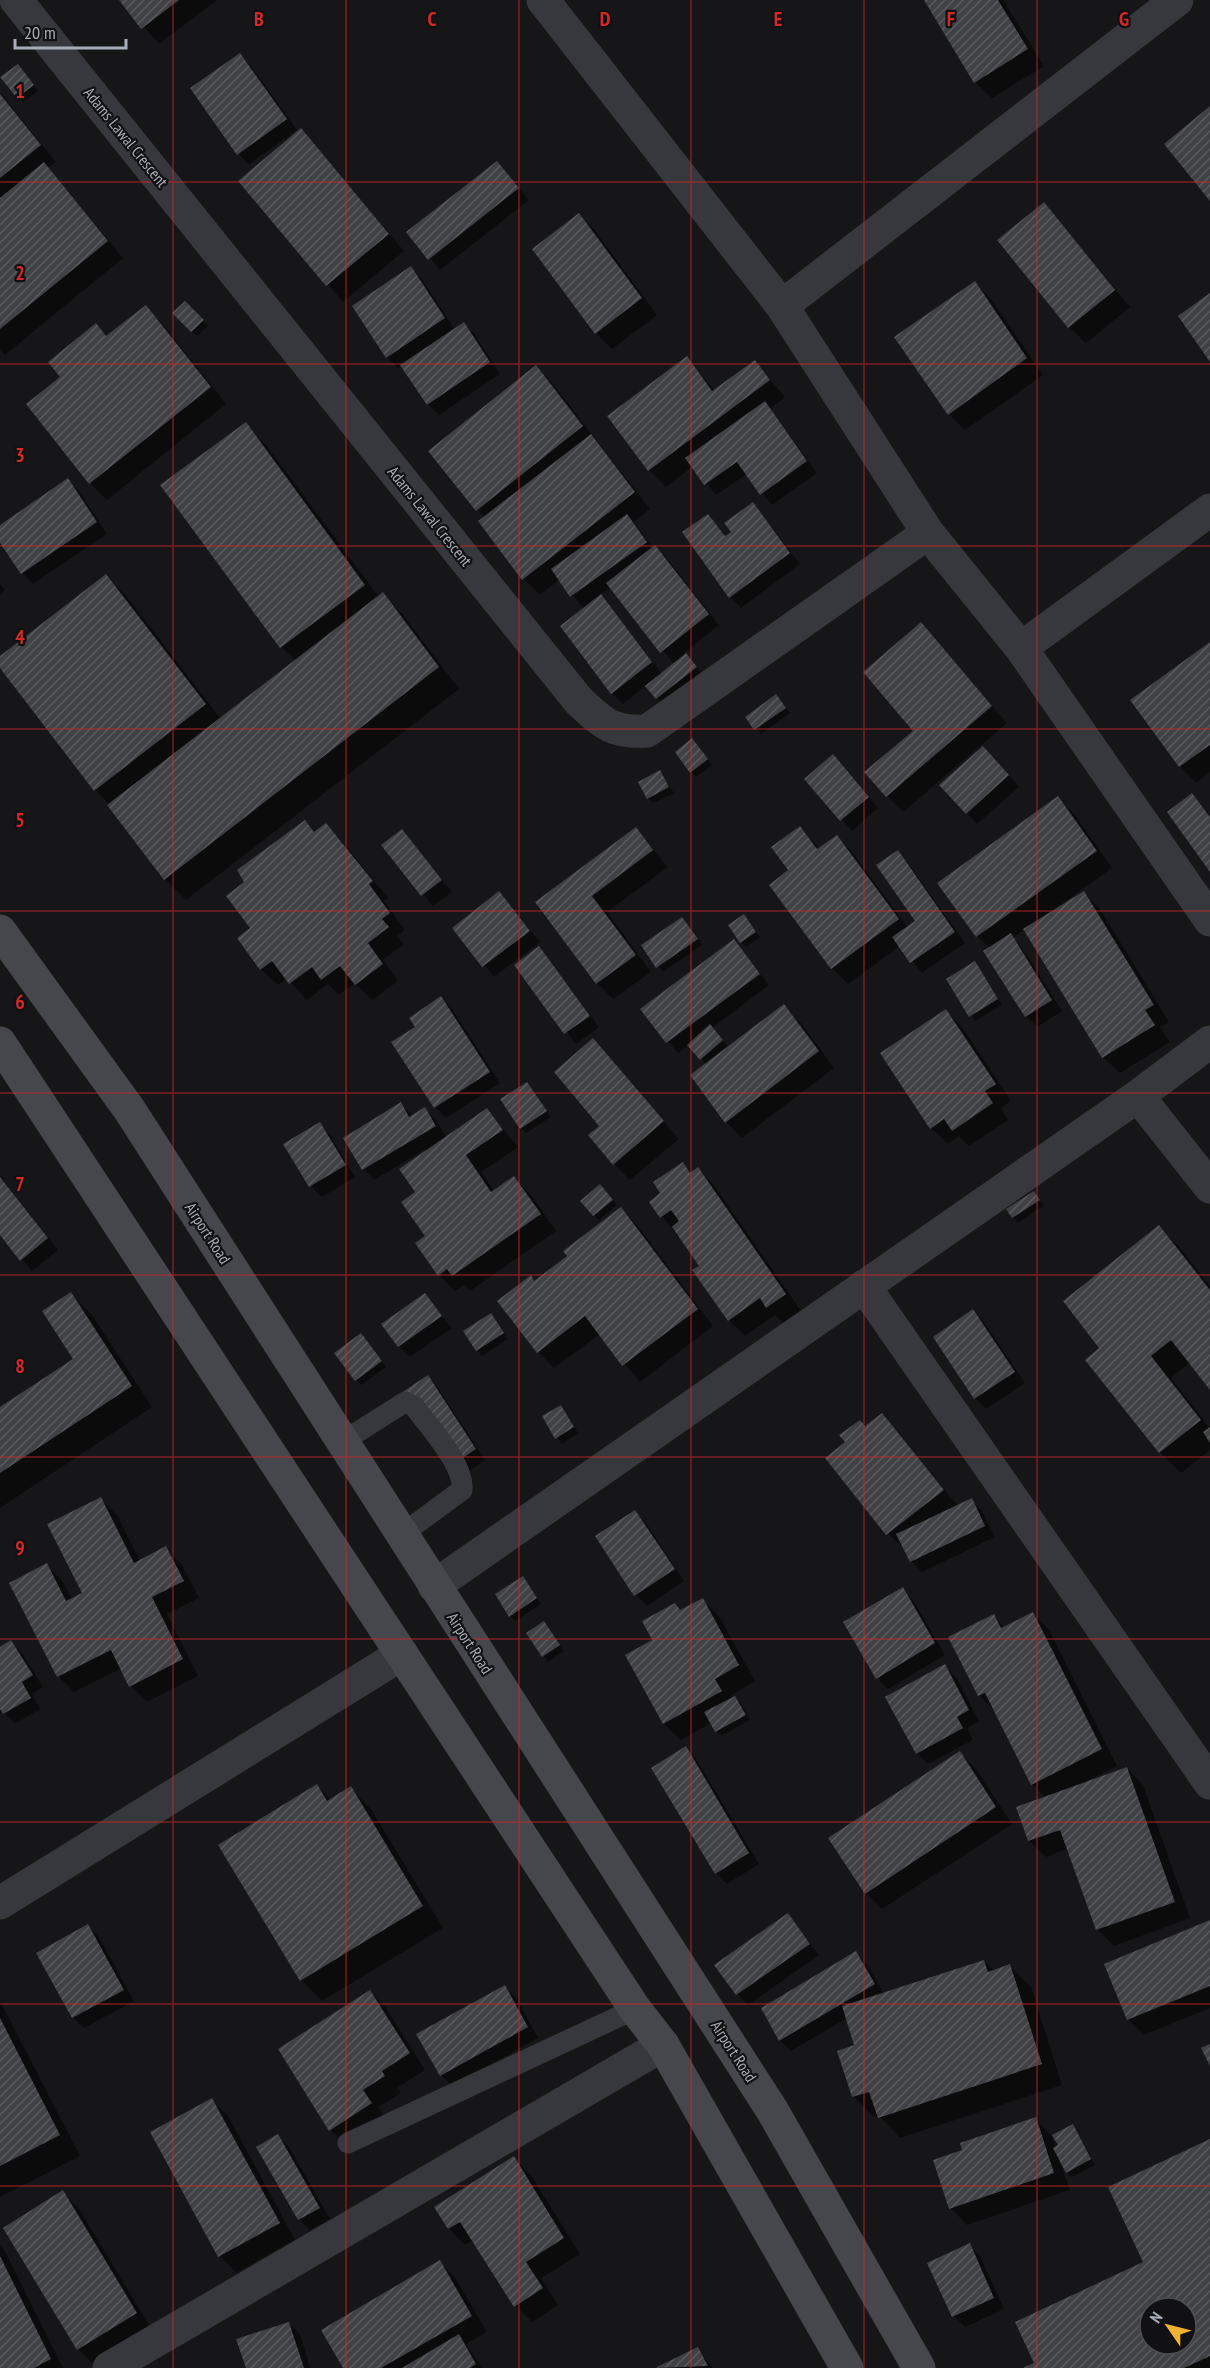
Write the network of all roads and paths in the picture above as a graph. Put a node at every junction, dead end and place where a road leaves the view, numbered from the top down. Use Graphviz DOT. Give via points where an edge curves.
graph roads {
  1 [pos="16,0"];
  2 [pos="543,0"];
  3 [pos="1177,0"];
  4 [pos="782,306"];
  5 [pos="1210,510"];
  6 [pos="928,532"];
  7 [pos="1021,648"];
  8 [pos="1210,920"];
  9 [pos="0,931"];
  10 [pos="1210,1042"];
  11 [pos="0,1043"];
  12 [pos="1138,1096"];
  13 [pos="1210,1187"];
  14 [pos="864,1286"];
  15 [pos="342,1442"];
  16 [pos="401,1535"];
  17 [pos="434,1586"];
  18 [pos="402,1654"];
  19 [pos="1210,1783"];
  20 [pos="0,1903"];
  21 [pos="635,2009"];
  22 [pos="663,2045"];
  23 [pos="348,2143"];
  24 [pos="109,2368"];
  25 [pos="847,2368"];
  26 [pos="919,2368"];
  1 -- 6 [label="street, Adams Lawal Crescent" via="579,701 606,726 625,733 647,731"];
  2 -- 4 [label="street"];
  3 -- 4 [label="street"];
  4 -- 6 [label="street"];
  5 -- 7 [label="street"];
  6 -- 7 [label="street"];
  7 -- 8 [label="street"];
  9 -- 15 [label="main road, Airport Road" via="129,1109"];
  10 -- 12 [label="street"];
  11 -- 18 [label="main road"];
  12 -- 13 [label="street"];
  12 -- 14 [label="street"];
  14 -- 17 [label="street"];
  14 -- 19 [label="street"];
  15 -- 16 [label="main road, Airport Road"];
  15 -- 16 [label="lane" via="405,1402 414,1406 457,1466 463,1479 462,1490"];
  16 -- 17 [label="main road, Airport Road"];
  17 -- 26 [label="main road, Airport Road" via="772,2110"];
  18 -- 20 [label="street"];
  18 -- 21 [label="main road"];
  21 -- 22 [label="main road"];
  21 -- 23 [label="lane"];
  22 -- 24 [label="street"];
  22 -- 25 [label="main road"];
}
